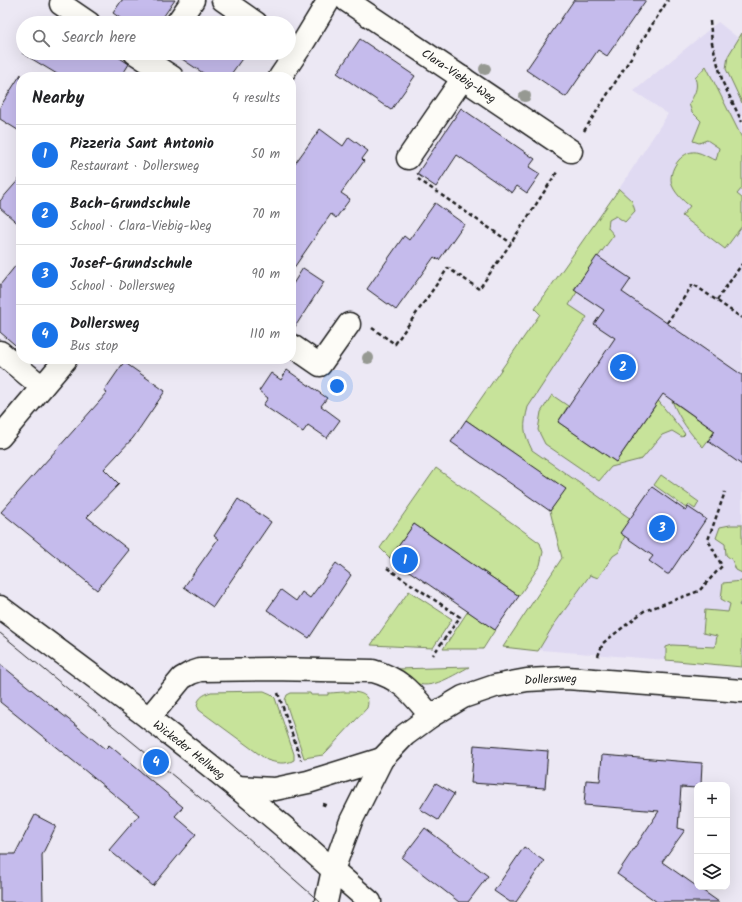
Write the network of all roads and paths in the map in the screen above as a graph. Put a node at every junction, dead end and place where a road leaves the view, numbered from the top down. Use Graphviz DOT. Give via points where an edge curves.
graph roads {
  1 [pos="194,0"];
  2 [pos="223,0"];
  3 [pos="328,0"];
  4 [pos="346,0"];
  5 [pos="668,0"];
  6 [pos="61,4"];
  7 [pos="79,16"];
  8 [pos="182,16"];
  9 [pos="246,16"];
  10 [pos="710,21"];
  11 [pos="296,45"];
  12 [pos="146,60"];
  13 [pos="288,60"];
  14 [pos="164,72"];
  15 [pos="282,72"];
  16 [pos="463,78"];
  17 [pos="742,122"];
  18 [pos="571,151"];
  19 [pos="408,158"];
  20 [pos="511,243"];
  21 [pos="742,264"];
  22 [pos="717,300"];
  23 [pos="742,318"];
  24 [pos="667,323"];
  25 [pos="349,324"];
  26 [pos="296,348"];
  27 [pos="0,352"];
  28 [pos="62,364"];
  29 [pos="42,387"];
  30 [pos="0,437"];
  31 [pos="725,492"];
  32 [pos="387,568"];
  33 [pos="0,608"];
  34 [pos="433,655"];
  35 [pos="598,659"];
  36 [pos="276,686"];
  37 [pos="742,691"];
  38 [pos="431,716"];
  39 [pos="150,718"];
  40 [pos="382,759"];
  41 [pos="302,765"];
  42 [pos="236,787"];
  43 [pos="333,870"];
  44 [pos="326,902"];
  45 [pos="370,902"];
  1 -- 8 [label="main road"];
  2 -- 9 [label="main road"];
  3 -- 11 [label="main road"];
  4 -- 16 [label="main road, Clara-Viebig-Weg"];
  5 -- 18 [label="path"];
  6 -- 7 [label="main road"];
  10 -- 17 [label="path" via="712,43 723,83"];
  12 -- 14 [label="main road"];
  13 -- 15 [label="main road"];
  16 -- 18 [label="main road, Clara-Viebig-Weg"];
  16 -- 19 [label="main road"];
  18 -- 20 [label="path"];
  19 -- 20 [label="path" via="410,174"];
  20 -- 25 [label="path" via="479,290 448,268 395,344 354,315"];
  21 -- 22 [label="path"];
  22 -- 23 [label="path"];
  22 -- 24 [label="path" via="693,284"];
  25 -- 26 [label="main road" via="320,365"];
  27 -- 29 [label="main road"];
  28 -- 29 [label="main road"];
  29 -- 30 [label="main road"];
  31 -- 35 [label="path" via="708,540 722,566 699,591 644,611 604,643"];
  32 -- 34 [label="path" via="460,617"];
  33 -- 39 [label="main road, Wickeder Hellweg"];
  36 -- 41 [label="path"];
  37 -- 38 [label="main road, Dollersweg" via="567,678 527,680 495,686 463,697"];
  38 -- 39 [label="main road" via="402,685 387,675 373,671 270,669 191,672 182,678"];
  38 -- 40 [label="main road, Dollersweg" via="405,735"];
  39 -- 42 [label="main road, Wickeder Hellweg"];
  40 -- 42 [label="main road" via="308,782 275,789"];
  40 -- 43 [label="main road, Dollersweg" via="351,821"];
  42 -- 43 [label="main road, Wickeder Hellweg"];
  43 -- 44 [label="main road, Dollersweg"];
  43 -- 45 [label="main road, Wickeder Hellweg"];
}
